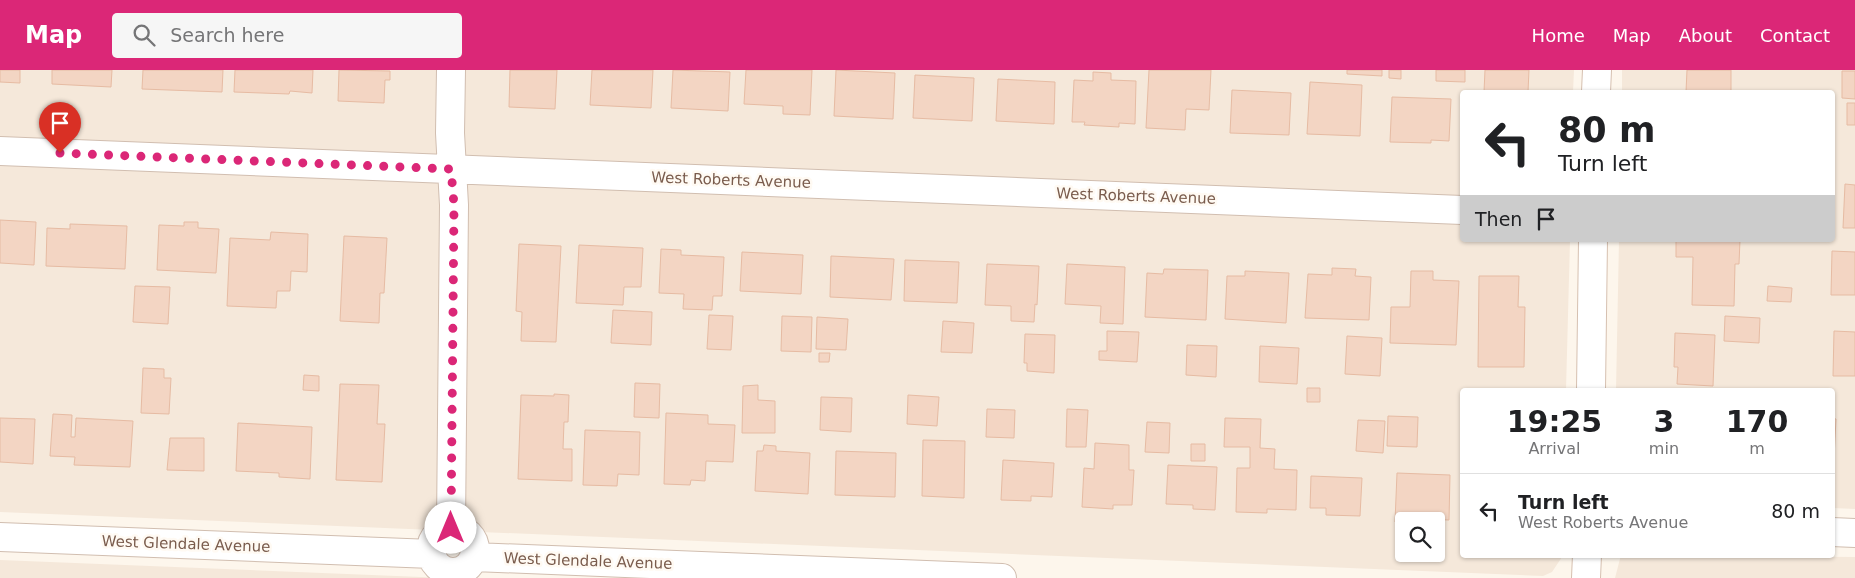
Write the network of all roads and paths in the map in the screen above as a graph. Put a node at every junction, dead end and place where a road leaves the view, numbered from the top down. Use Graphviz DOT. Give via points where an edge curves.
graph roads {
  1 [pos="451,70"];
  2 [pos="1597,70"];
  3 [pos="1596,90"];
  4 [pos="0,150"];
  5 [pos="451,169"];
  6 [pos="1460,210"];
  7 [pos="1594,242"];
  8 [pos="1590,388"];
  9 [pos="451,528"];
  10 [pos="1835,532"];
  11 [pos="1855,533"];
  12 [pos="0,537"];
  13 [pos="432,554"];
  14 [pos="474,556"];
  15 [pos="1587,558"];
  16 [pos="452,575"];
  17 [pos="1002,578"];
  18 [pos="1586,578"];
  1 -- 5 [label="street"];
  2 -- 3 [label="street"];
  4 -- 5 [label="street, West Roberts Avenue"];
  5 -- 6 [label="street, West Roberts Avenue"];
  5 -- 9 [label="street" via="454,205"];
  7 -- 8 [label="street"];
  9 -- 13 [label="street" via="438,534"];
  9 -- 14 [label="street" via="465,531 470,536 474,543"];
  10 -- 11 [label="street"];
  12 -- 13 [label="street, West Glendale Avenue"];
  13 -- 16 [label="street" via="439,566"];
  14 -- 16 [label="street" via="466,568"];
  14 -- 17 [label="street, West Glendale Avenue"];
  15 -- 18 [label="street"];
}
